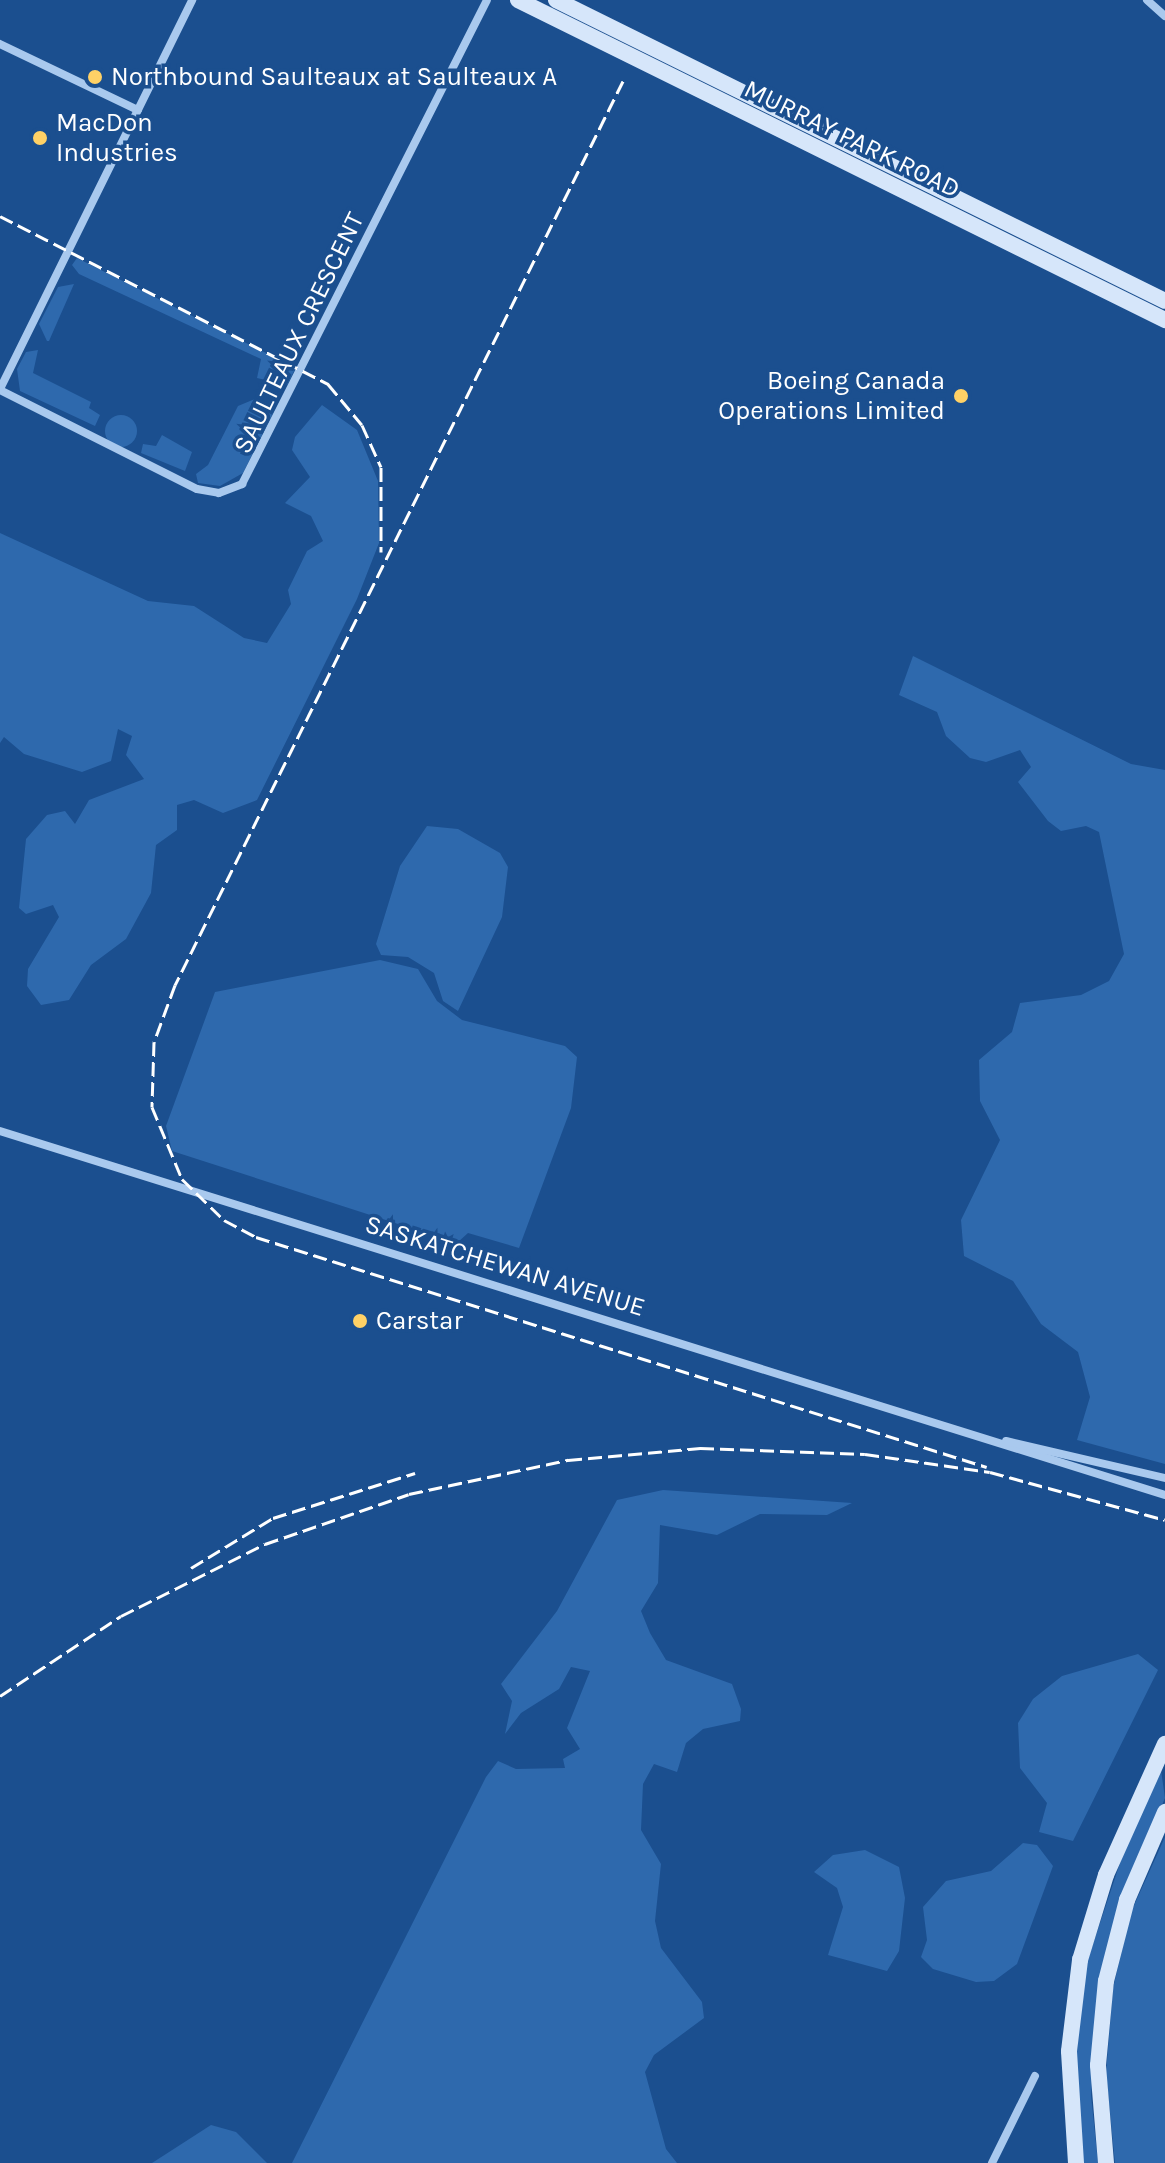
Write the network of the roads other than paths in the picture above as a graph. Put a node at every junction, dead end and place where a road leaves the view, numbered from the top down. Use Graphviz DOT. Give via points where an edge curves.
graph roads {
  1 [pos="192,0"];
  2 [pos="487,0"];
  3 [pos="518,0"];
  4 [pos="556,0"];
  5 [pos="1147,0"];
  6 [pos="1165,16"];
  7 [pos="0,44"];
  8 [pos="695,68"];
  9 [pos="672,76"];
  10 [pos="138,110"];
  11 [pos="1165,301"];
  12 [pos="1165,320"];
  13 [pos="0,390"];
  14 [pos="0,1131"];
  15 [pos="998,1439"];
  16 [pos="1165,1478"];
  17 [pos="1165,1495"];
  18 [pos="1165,1744"];
  19 [pos="1165,1812"];
  20 [pos="1035,2076"];
  21 [pos="992,2163"];
  22 [pos="1076,2163"];
  23 [pos="1106,2163"];
  1 -- 10 [label="street"];
  2 -- 13 [label="street, SAULTEAUX CRESCENT" via="242,484 219,493 197,489"];
  3 -- 9 [label="street, MURRAY PARK ROAD"];
  4 -- 8 [label="street, MURRAY PARK ROAD"];
  5 -- 6 [label="street"];
  7 -- 10 [label="street"];
  8 -- 9 [label="street"];
  8 -- 11 [label="street, MURRAY PARK ROAD"];
  9 -- 12 [label="street, MURRAY PARK ROAD"];
  10 -- 13 [label="street"];
  14 -- 15 [label="street, SASKATCHEWAN AVENUE"];
  15 -- 16 [label="street, SASKATCHEWAN AVENUE"];
  15 -- 17 [label="street, SASKATCHEWAN AVENUE"];
  18 -- 22 [label="street" via="1106,1875 1080,1960 1068,2063"];
  19 -- 23 [label="street" via="1127,1900 1106,1981 1098,2065"];
  20 -- 21 [label="street"];
}
